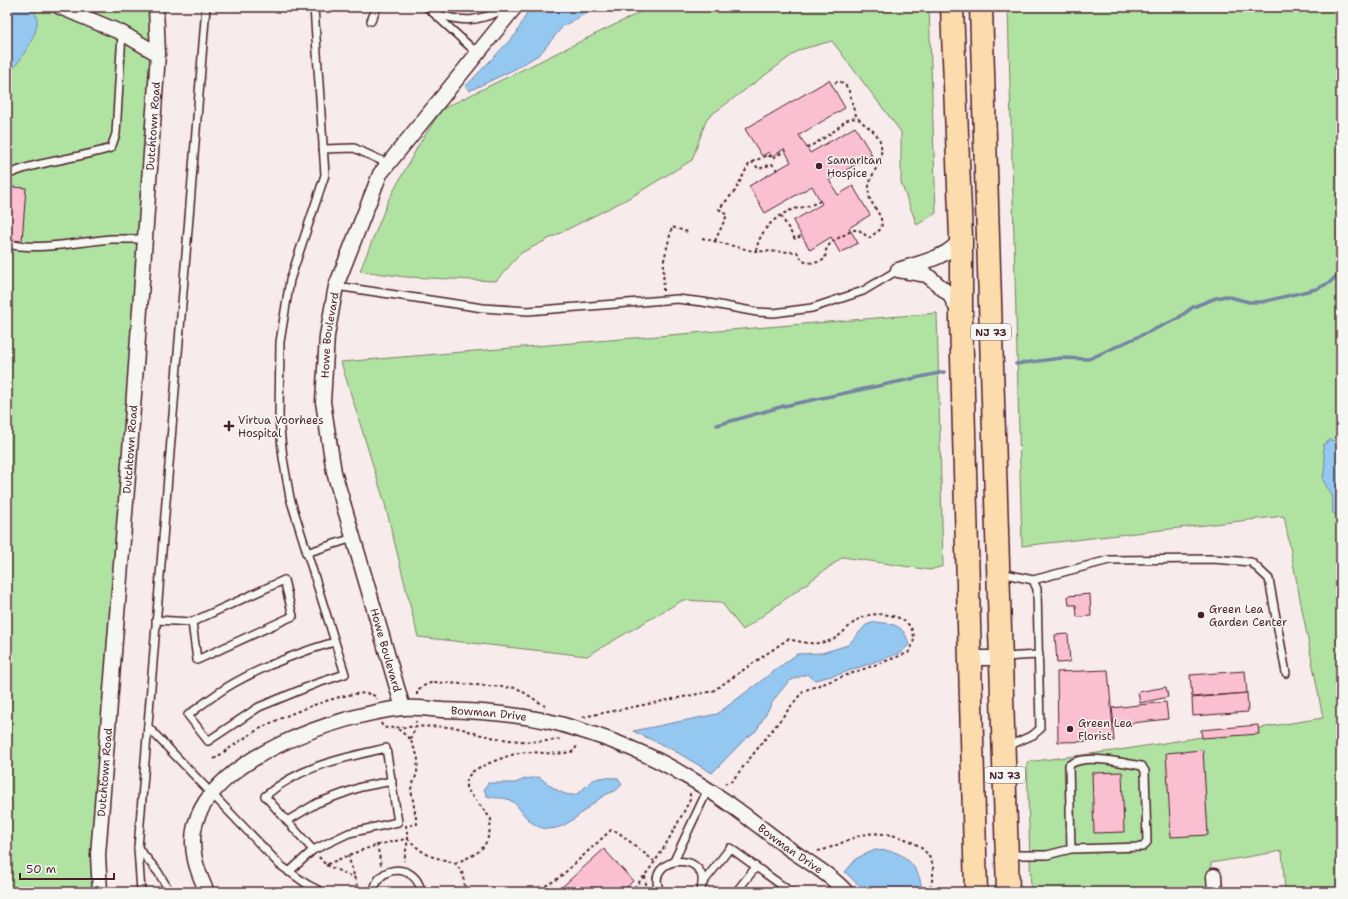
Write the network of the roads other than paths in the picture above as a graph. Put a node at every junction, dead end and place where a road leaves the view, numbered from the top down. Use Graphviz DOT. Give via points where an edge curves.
graph roads {
  1 [pos="60,7"];
  2 [pos="156,7"];
  3 [pos="206,7"];
  4 [pos="314,7"];
  5 [pos="377,7"];
  6 [pos="427,7"];
  7 [pos="510,7"];
  8 [pos="515,7"];
  9 [pos="952,7"];
  10 [pos="981,7"];
  11 [pos="434,13"];
  12 [pos="371,21"];
  13 [pos="122,33"];
  14 [pos="158,54"];
  15 [pos="478,54"];
  16 [pos="323,149"];
  17 [pos="389,164"];
  18 [pos="7,175"];
  19 [pos="961,238"];
  20 [pos="145,239"];
  21 [pos="7,244"];
  22 [pos="898,270"];
  23 [pos="336,286"];
  24 [pos="961,318"];
  25 [pos="353,538"];
  26 [pos="306,552"];
  27 [pos="999,572"];
  28 [pos="1032,580"];
  29 [pos="156,620"];
  30 [pos="192,622"];
  31 [pos="334,642"];
  32 [pos="1039,654"];
  33 [pos="971,658"];
  34 [pos="1001,658"];
  35 [pos="1286,674"];
  36 [pos="410,708"];
  37 [pos="148,727"];
  38 [pos="1004,748"];
  39 [pos="392,781"];
  40 [pos="708,789"];
  41 [pos="212,794"];
  42 [pos="287,821"];
  43 [pos="138,848"];
  44 [pos="1071,849"];
  45 [pos="313,850"];
  46 [pos="1007,855"];
  47 [pos="674,861"];
  48 [pos="756,867"];
  49 [pos="289,872"];
  50 [pos="1214,876"];
  51 [pos="702,884"];
  52 [pos="100,892"];
  53 [pos="142,892"];
  54 [pos="170,892"];
  55 [pos="207,892"];
  56 [pos="322,892"];
  57 [pos="374,892"];
  58 [pos="421,892"];
  59 [pos="660,892"];
  60 [pos="700,892"];
  61 [pos="736,892"];
  62 [pos="791,892"];
  63 [pos="846,892"];
  64 [pos="976,892"];
  65 [pos="1008,892"];
  66 [pos="1215,892"];
  1 -- 13 [label="street"];
  2 -- 14 [label="street, Dutchtown Road"];
  3 -- 29 [label="lane"];
  4 -- 16 [label="lane"];
  5 -- 12 [label="lane"];
  6 -- 11 [label="lane"];
  7 -- 11 [label="lane" via="476,19 465,20"];
  8 -- 15 [label="street, Howe Boulevard"];
  9 -- 19 [label="highway, NJ 73"];
  10 -- 27 [label="highway, NJ 73"];
  11 -- 15 [label="lane"];
  13 -- 14 [label="street"];
  13 -- 18 [label="lane" via="116,134 111,148 43,162"];
  14 -- 20 [label="street, Dutchtown Road"];
  15 -- 17 [label="street, Howe Boulevard"];
  16 -- 17 [label="lane" via="354,148"];
  16 -- 26 [label="lane" via="325,175 290,280 280,342 279,419 283,458 290,498"];
  17 -- 23 [label="street, Howe Boulevard" via="380,174"];
  19 -- 22 [label="street" via="956,246 935,258"];
  19 -- 24 [label="highway, NJ 73"];
  20 -- 21 [label="lane" via="111,239 51,245"];
  20 -- 52 [label="street, Dutchtown Road" via="98,855"];
  22 -- 23 [label="lane" via="863,291 812,308 774,313 703,302 662,300 528,311 483,308"];
  22 -- 24 [label="street" via="927,275 950,295"];
  23 -- 25 [label="street, Howe Boulevard" via="327,336 323,402 334,472"];
  24 -- 33 [label="highway, NJ 73"];
  25 -- 26 [label="lane"];
  25 -- 36 [label="street, Howe Boulevard"];
  26 -- 31 [label="lane"];
  27 -- 28 [label="lane"];
  27 -- 34 [label="highway, NJ 73"];
  28 -- 32 [label="lane" via="1038,589"];
  28 -- 35 [label="lane" via="1108,560 1213,559 1251,562 1269,579"];
  29 -- 30 [label="lane"];
  29 -- 37 [label="lane"];
  30 -- 30 [label="lane" via="284,580 293,616 197,660"];
  31 -- 31 [label="lane" via="301,652 262,669 233,684 188,715 208,741 259,707 345,674"];
  32 -- 34 [label="lane"];
  32 -- 38 [label="lane" via="1040,729 1034,735"];
  33 -- 34 [label="street"];
  33 -- 64 [label="highway, NJ 73"];
  34 -- 38 [label="highway, NJ 73"];
  36 -- 40 [label="street, Bowman Drive" via="488,711 560,724 641,753"];
  36 -- 41 [label="street, Bowman Drive" via="342,721 300,734 262,754 220,783"];
  37 -- 41 [label="lane"];
  37 -- 43 [label="lane"];
  38 -- 46 [label="highway, NJ 73"];
  39 -- 42 [label="lane" via="361,787 317,803"];
  39 -- 42 [label="lane" via="386,748 324,762 276,786 265,796"];
  39 -- 45 [label="lane" via="398,822 349,834"];
  40 -- 47 [label="lane"];
  40 -- 63 [label="street, Bowman Drive"];
  41 -- 49 [label="lane"];
  41 -- 55 [label="street, Bowman Drive" via="195,825 193,848 197,872"];
  42 -- 45 [label="lane"];
  43 -- 53 [label="lane"];
  43 -- 54 [label="lane" via="158,872"];
  44 -- 44 [label="lane" via="1143,847 1146,842 1145,771 1142,766 1104,760 1074,762 1069,765"];
  44 -- 46 [label="lane" via="1047,855"];
  45 -- 49 [label="lane"];
  46 -- 65 [label="highway, NJ 73"];
  47 -- 51 [label="lane" via="691,863 701,876"];
  47 -- 59 [label="lane" via="659,874 657,881"];
  48 -- 51 [label="lane" via="730,848"];
  48 -- 61 [label="lane"];
  48 -- 62 [label="lane"];
  49 -- 56 [label="lane"];
  50 -- 66 [label="street"];
  51 -- 60 [label="lane"];
  57 -- 58 [label="lane" via="378,880 386,872 400,870 408,872 418,882"];
}
